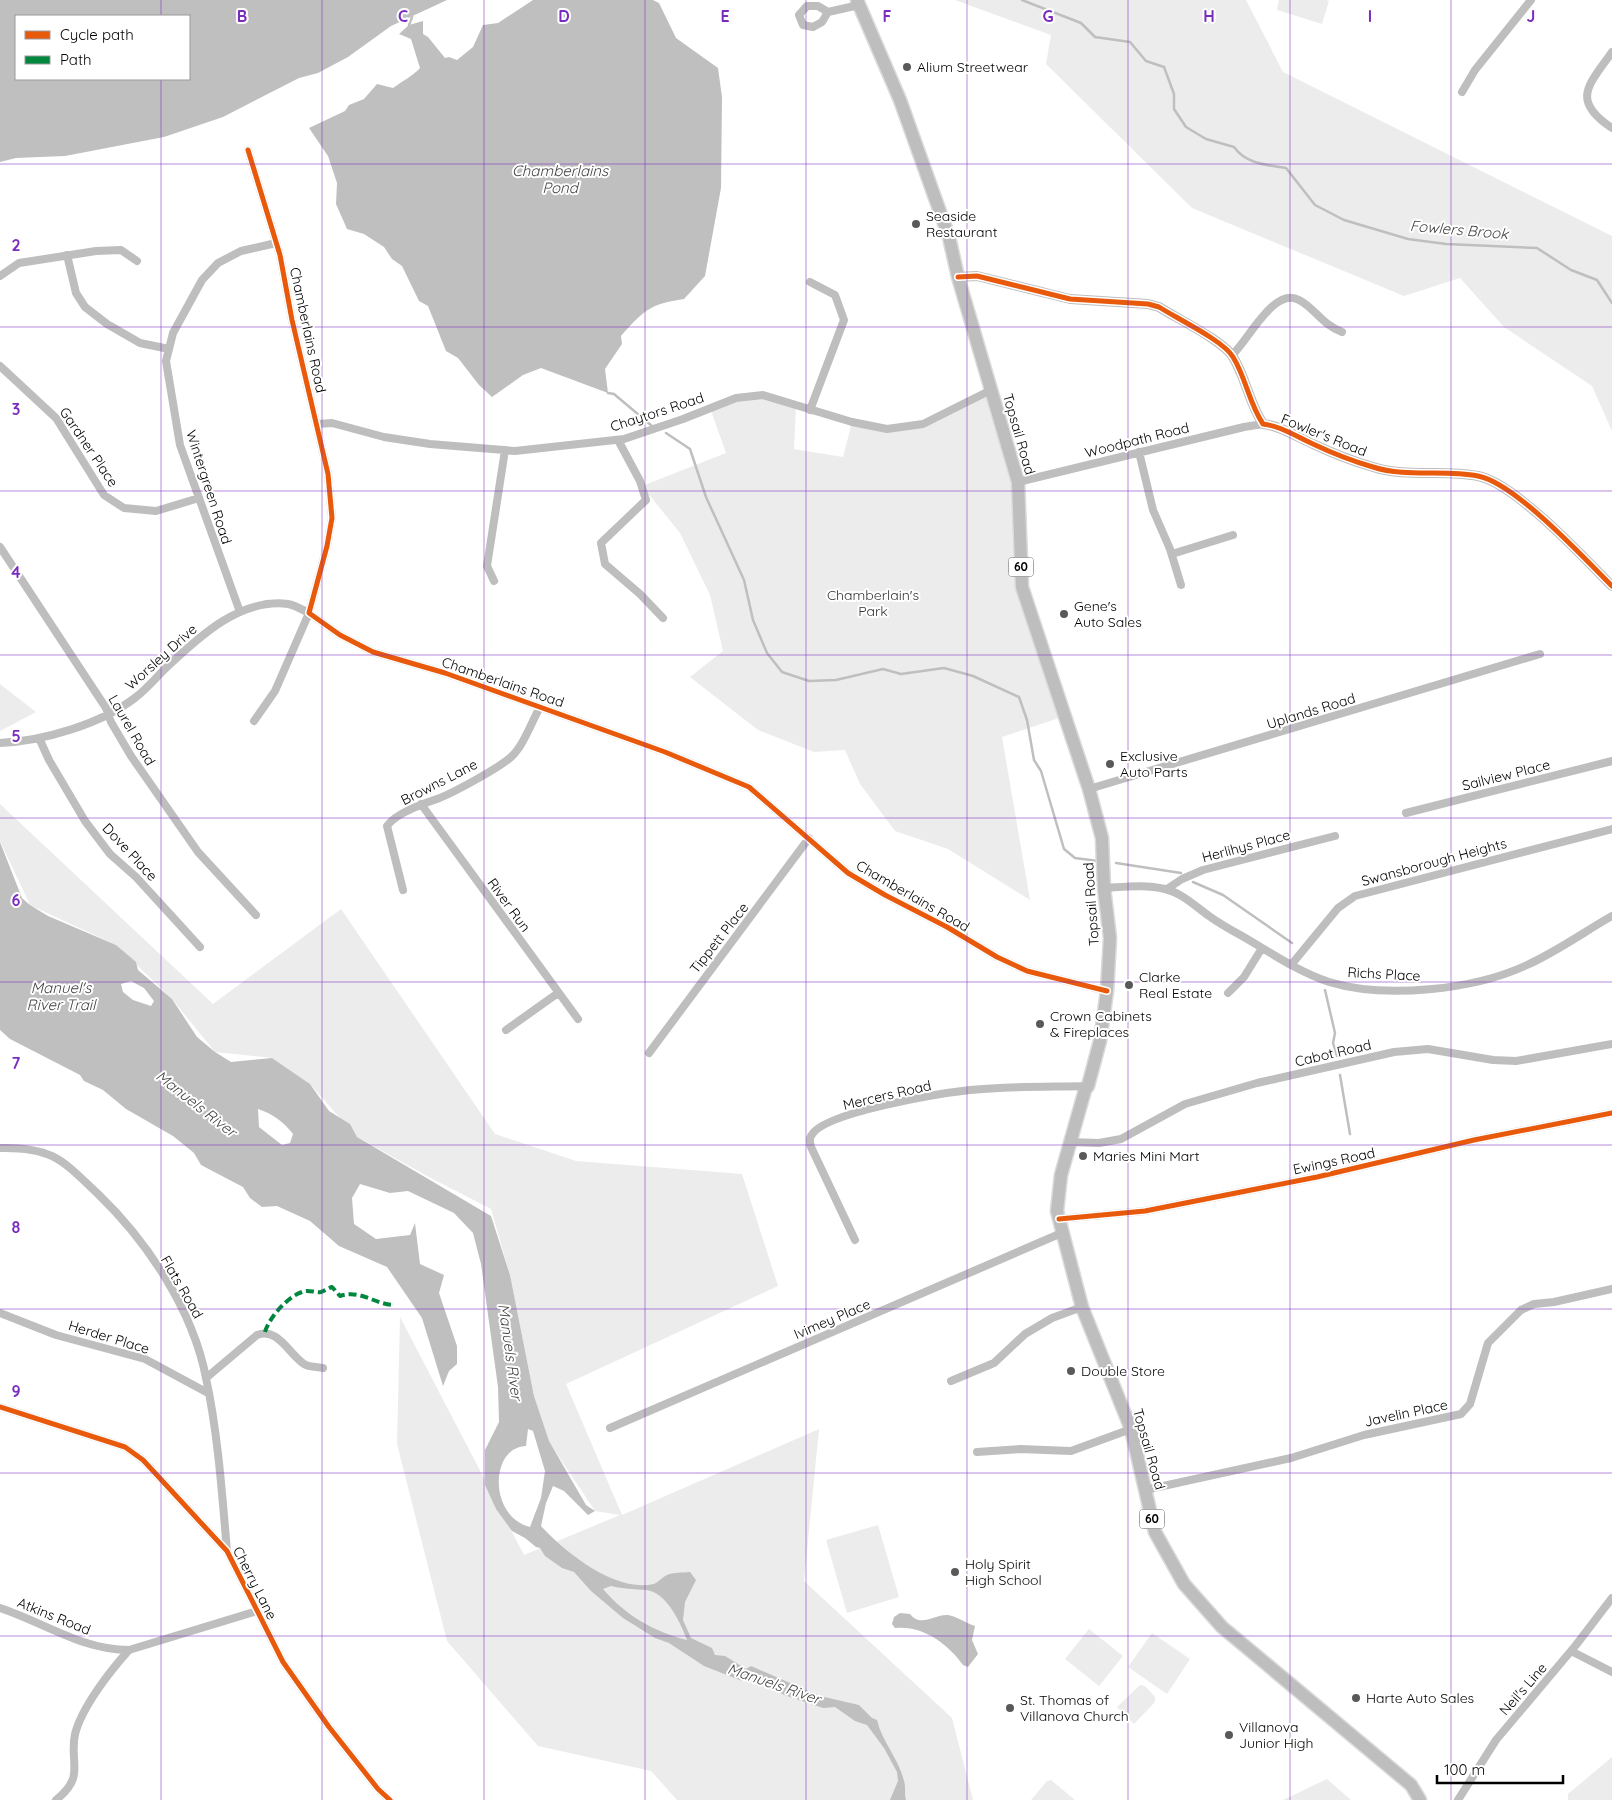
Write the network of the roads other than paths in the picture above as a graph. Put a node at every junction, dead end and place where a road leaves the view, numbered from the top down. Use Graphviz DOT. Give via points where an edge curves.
graph roads {
  1 [pos="1531,0"];
  2 [pos="858,3"];
  3 [pos="828,12"];
  4 [pos="1612,52"];
  5 [pos="1462,92"];
  6 [pos="1612,128"];
  7 [pos="248,150"];
  8 [pos="276,243"];
  9 [pos="67,255"];
  10 [pos="137,261"];
  11 [pos="0,276"];
  12 [pos="958,277"];
  13 [pos="810,282"];
  14 [pos="1342,332"];
  15 [pos="169,350"];
  16 [pos="1232,355"];
  17 [pos="0,366"];
  18 [pos="991,390"];
  19 [pos="810,410"];
  20 [pos="318,424"];
  21 [pos="1263,424"];
  22 [pos="618,440"];
  23 [pos="505,450"];
  24 [pos="1139,452"];
  25 [pos="1018,482"];
  26 [pos="199,498"];
  27 [pos="1233,535"];
  28 [pos="0,547"];
  29 [pos="1172,554"];
  30 [pos="494,581"];
  31 [pos="1181,585"];
  32 [pos="1612,586"];
  33 [pos="240,612"];
  34 [pos="309,613"];
  35 [pos="663,618"];
  36 [pos="1540,654"];
  37 [pos="540,707"];
  38 [pos="109,714"];
  39 [pos="254,721"];
  40 [pos="39,738"];
  41 [pos="0,743"];
  42 [pos="1612,761"];
  43 [pos="1090,789"];
  44 [pos="420,804"];
  45 [pos="1406,813"];
  46 [pos="1612,829"];
  47 [pos="1336,836"];
  48 [pos="809,838"];
  49 [pos="1104,888"];
  50 [pos="1167,889"];
  51 [pos="403,890"];
  52 [pos="256,915"];
  53 [pos="1612,916"];
  54 [pos="200,947"];
  55 [pos="1262,948"];
  56 [pos="1291,965"];
  57 [pos="1107,991"];
  58 [pos="558,993"];
  59 [pos="1228,993"];
  60 [pos="578,1019"];
  61 [pos="506,1030"];
  62 [pos="1612,1044"];
  63 [pos="649,1053"];
  64 [pos="1088,1086"];
  65 [pos="1612,1113"];
  66 [pos="1070,1142"];
  67 [pos="0,1148"];
  68 [pos="1059,1219"];
  69 [pos="1064,1232"];
  70 [pos="855,1240"];
  71 [pos="1612,1288"];
  72 [pos="1082,1307"];
  73 [pos="0,1313"];
  74 [pos="323,1368"];
  75 [pos="206,1378"];
  76 [pos="951,1381"];
  77 [pos="208,1392"];
  78 [pos="0,1407"];
  79 [pos="610,1428"];
  80 [pos="1131,1429"];
  81 [pos="977,1452"];
  82 [pos="1145,1490"];
  83 [pos="228,1551"];
  84 [pos="1612,1598"];
  85 [pos="0,1608"];
  86 [pos="257,1611"];
  87 [pos="129,1650"];
  88 [pos="1571,1651"];
  89 [pos="1612,1672"];
  90 [pos="56,1800"];
  91 [pos="390,1800"];
  92 [pos="1420,1800"];
  93 [pos="1458,1800"];
  1 -- 5 [label="street" via="1475,70"];
  2 -- 3 [label="street"];
  2 -- 12 [label="main road, Topsail Road / 60" via="900,100 949,237"];
  4 -- 6 [label="street" via="1592,83 1587,100 1592,113"];
  7 -- 8 [label="street, Chamberlains Road"];
  8 -- 15 [label="street, Wintergreen Road" via="242,251 218,263 202,280 173,333"];
  8 -- 20 [label="street, Chamberlains Road"];
  9 -- 10 [label="street" via="121,250"];
  9 -- 11 [label="street" via="19,264"];
  9 -- 15 [label="street" via="76,293 85,307 107,324 140,342"];
  12 -- 16 [label="street" via="977,276 1070,300 1151,304 1221,345"];
  12 -- 18 [label="main road, Topsail Road / 60"];
  13 -- 19 [label="street" via="835,295 844,320"];
  14 -- 16 [label="street" via="1324,323 1298,299 1285,297 1272,306"];
  15 -- 26 [label="street, Wintergreen Road" via="166,361 171,402 180,445"];
  16 -- 21 [label="street, Fowler's Road"];
  17 -- 26 [label="street, Gardner Place" via="56,418 104,495 124,508 156,511"];
  18 -- 19 [label="street, Chaytors Road" via="923,424 887,429"];
  18 -- 25 [label="main road, Topsail Road / 60"];
  19 -- 22 [label="street, Chaytors Road" via="763,395 736,398"];
  20 -- 23 [label="street, Chaytors Road" via="336,424 384,437 430,444"];
  20 -- 34 [label="street, Chamberlains Road" via="327,466 332,518"];
  21 -- 24 [label="street, Woodpath Road"];
  21 -- 32 [label="street, Fowler's Road" via="1378,469 1471,475 1495,481 1517,496"];
  22 -- 23 [label="street, Chaytors Road"];
  22 -- 35 [label="street" via="640,481 646,500 601,543 606,564"];
  23 -- 30 [label="street" via="487,566"];
  24 -- 25 [label="street, Woodpath Road"];
  24 -- 29 [label="street" via="1153,510"];
  25 -- 43 [label="main road, Topsail Road / 60" via="1022,587"];
  26 -- 33 [label="street, Wintergreen Road"];
  27 -- 29 [label="street"];
  28 -- 38 [label="street, Laurel Road"];
  29 -- 31 [label="street"];
  33 -- 34 [label="street, Worsley Drive" via="259,605 289,604"];
  33 -- 38 [label="street, Worsley Drive" via="203,635 136,697"];
  34 -- 37 [label="street, Chamberlains Road" via="340,635 373,652 445,673"];
  34 -- 39 [label="street" via="275,691"];
  36 -- 43 [label="street, Uplands Road"];
  37 -- 44 [label="street, Browns Lane" via="511,757 438,798"];
  37 -- 48 [label="street, Chamberlains Road" via="665,752 748,788"];
  38 -- 40 [label="street, Worsley Drive"];
  38 -- 52 [label="street, Laurel Road" via="130,756 198,852"];
  40 -- 41 [label="street, Worsley Drive"];
  40 -- 54 [label="street, Dove Place" via="84,820 110,854 136,877"];
  42 -- 45 [label="street, Sailview Place"];
  43 -- 49 [label="main road, Topsail Road / 60" via="1102,838"];
  44 -- 51 [label="street, Browns Lane" via="391,820 387,826"];
  44 -- 58 [label="street, River Run"];
  46 -- 56 [label="street, Swansborough Heights" via="1356,896 1338,908"];
  47 -- 50 [label="street, Herlihys Place" via="1204,870 1182,878"];
  48 -- 57 [label="street, Chamberlains Road" via="848,873 997,957 1027,971"];
  48 -- 63 [label="street, Tippett Place"];
  49 -- 50 [label="street, Richs Place"];
  49 -- 57 [label="main road, Topsail Road / 60" via="1110,938"];
  50 -- 55 [label="street, Richs Place"];
  53 -- 56 [label="street, Richs Place" via="1520,968 1450,986 1398,991 1360,988 1330,982"];
  55 -- 56 [label="street, Richs Place"];
  55 -- 59 [label="street" via="1244,976"];
  57 -- 64 [label="main road, Topsail Road / 60" via="1100,1041"];
  58 -- 60 [label="street, River Run"];
  58 -- 61 [label="street"];
  62 -- 66 [label="street, Cabot Road" via="1516,1061 1428,1050 1394,1052 1257,1083 1185,1104 1121,1139 1099,1143"];
  64 -- 66 [label="main road, Topsail Road / 60"];
  64 -- 70 [label="street, Mercers Road" via="969,1090 849,1114 814,1130 810,1147"];
  65 -- 68 [label="street, Ewings Road" via="1145,1211"];
  66 -- 68 [label="main road, Topsail Road / 60" via="1061,1175"];
  67 -- 75 [label="street, Flats Road" via="45,1151 65,1163 111,1206 166,1278 179,1301 193,1332"];
  68 -- 69 [label="main road, Topsail Road / 60"];
  69 -- 72 [label="main road, Topsail Road / 60"];
  69 -- 79 [label="street, Ivimey Place"];
  71 -- 82 [label="street, Javelin Place" via="1534,1304 1521,1310 1488,1343 1470,1404 1461,1414 1364,1435 1292,1458"];
  72 -- 76 [label="street" via="1052,1318 1026,1334 994,1363"];
  72 -- 80 [label="main road, Topsail Road / 60"];
  73 -- 77 [label="street, Herder Place" via="56,1334 145,1359"];
  74 -- 75 [label="street" via="305,1365 274,1334 265,1332 257,1335"];
  75 -- 77 [label="street, Flats Road"];
  77 -- 83 [label="street, Flats Road"];
  78 -- 83 [label="street, Cherry Lane" via="125,1447 143,1460"];
  80 -- 81 [label="street" via="1071,1451 1020,1449"];
  80 -- 82 [label="main road, Topsail Road / 60"];
  82 -- 92 [label="main road, Topsail Road / 60" via="1155,1532 1184,1584 1222,1628 1412,1785"];
  83 -- 86 [label="street, Cherry Lane"];
  84 -- 88 [label="street, Neil's Line"];
  85 -- 87 [label="street, Atkins Road" via="66,1637 111,1650"];
  86 -- 87 [label="street"];
  86 -- 91 [label="street, Cherry Lane" via="283,1662 378,1789"];
  87 -- 90 [label="street" via="85,1710 75,1735 75,1772 69,1790"];
  88 -- 89 [label="street"];
  88 -- 93 [label="street, Neil's Line" via="1496,1740"];
}
